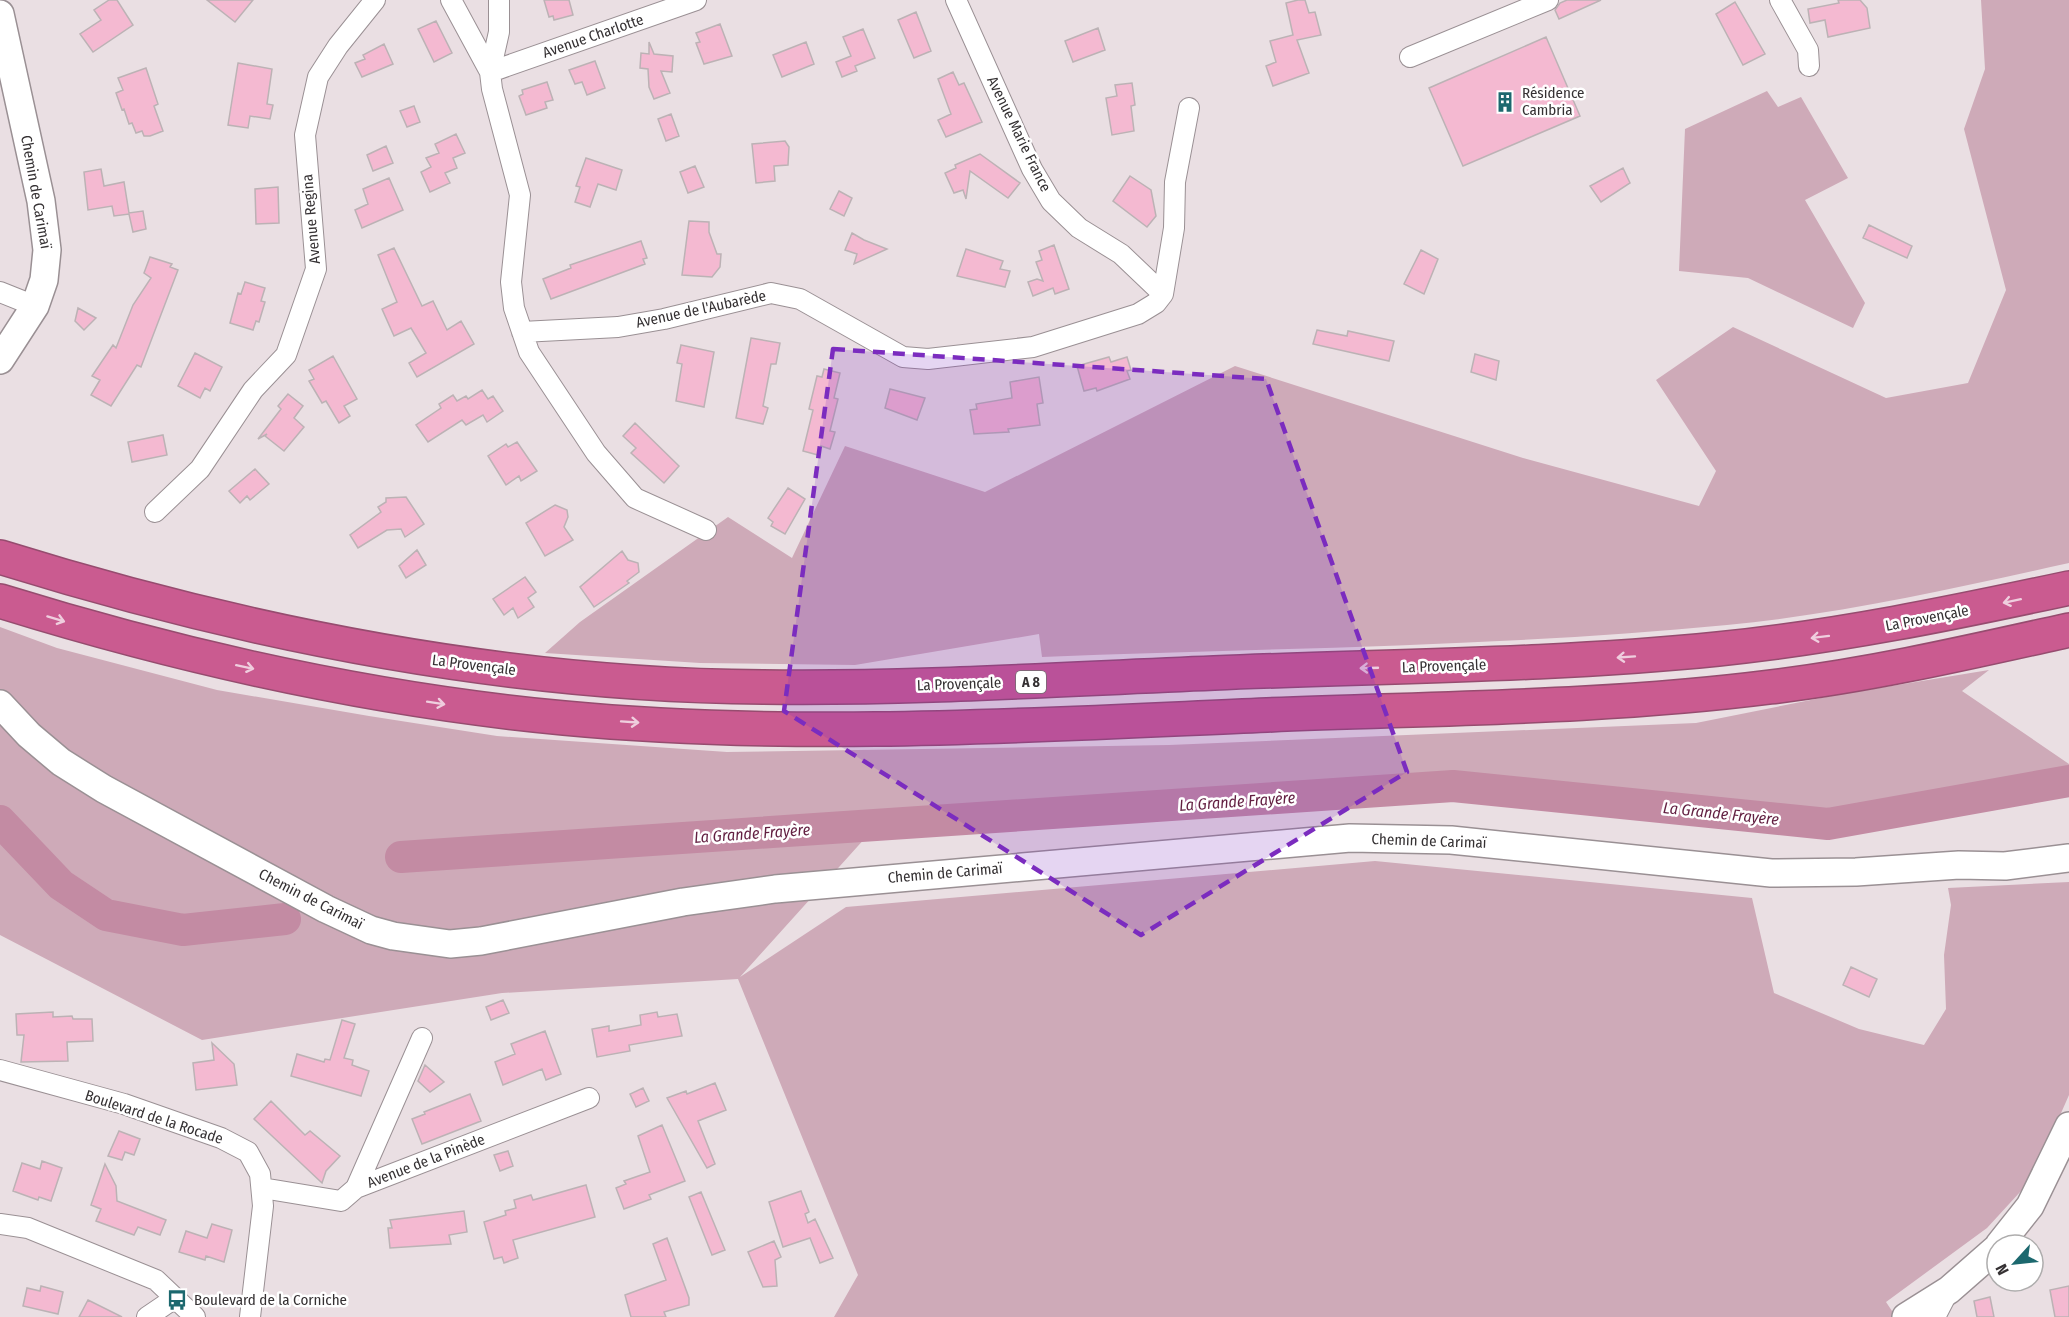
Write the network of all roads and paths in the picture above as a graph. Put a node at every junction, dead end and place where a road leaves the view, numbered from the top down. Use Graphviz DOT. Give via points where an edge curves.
graph roads {
  1 [pos="375,0"];
  2 [pos="451,0"];
  3 [pos="499,0"];
  4 [pos="696,0"];
  5 [pos="956,0"];
  6 [pos="1548,0"];
  7 [pos="1780,0"];
  8 [pos="0,14"];
  9 [pos="1410,57"];
  10 [pos="1809,66"];
  11 [pos="490,72"];
  12 [pos="1189,108"];
  13 [pos="0,292"];
  14 [pos="1163,294"];
  15 [pos="35,306"];
  16 [pos="522,332"];
  17 [pos="0,360"];
  18 [pos="155,512"];
  19 [pos="706,530"];
  20 [pos="0,557"];
  21 [pos="2069,588"];
  22 [pos="0,602"];
  23 [pos="2069,630"];
  24 [pos="0,704"];
  25 [pos="2069,842"];
  26 [pos="2069,858"];
  27 [pos="1959,864"];
  28 [pos="422,1038"];
  29 [pos="0,1070"];
  30 [pos="589,1098"];
  31 [pos="2069,1126"];
  32 [pos="262,1188"];
  33 [pos="356,1188"];
  34 [pos="0,1224"];
  35 [pos="2008,1233"];
  36 [pos="1985,1258"];
  37 [pos="1949,1290"];
  38 [pos="175,1298"];
  39 [pos="147,1317"];
  40 [pos="195,1317"];
  41 [pos="250,1317"];
  42 [pos="1906,1317"];
  43 [pos="1935,1317"];
  1 -- 18 [label="street, Avenue Regina" via="318,77 305,135 316,269 286,355 253,390 200,469"];
  2 -- 11 [label="street"];
  3 -- 11 [label="street" via="499,32"];
  4 -- 11 [label="street, Avenue Charlotte"];
  5 -- 14 [label="street, Avenue Marie France" via="1032,169 1051,201 1079,228 1121,254"];
  6 -- 9 [label="street"];
  7 -- 10 [label="street" via="1808,50"];
  8 -- 15 [label="street, Chemin de Carimaï" via="45,227 45,270"];
  11 -- 16 [label="street" via="520,195 511,282"];
  12 -- 14 [label="street" via="1175,182 1174,228"];
  13 -- 15 [label="street"];
  14 -- 16 [label="street, Avenue de l'Aubarède" via="1138,315 1033,347 928,359 903,357 800,299 771,293 618,327"];
  15 -- 17 [label="street, Chemin de Carimaï"];
  16 -- 19 [label="street" via="529,352 596,453 635,498"];
  21 -- 20 [label="highway, La Provençale / A 8, one-way" via="1829,636 1630,657 978,684 759,687 642,681 427,659 303,638 164,605"];
  22 -- 23 [label="highway, one-way" via="201,657 328,685 447,705 657,724 791,728 923,728 1631,700 1794,683 1895,667"];
  24 -- 27 [label="street, Chemin de Carimaï" via="61,762 156,818 372,930 429,942 481,940 775,889 1350,838 1483,842 1771,873 1856,872"];
  25 -- 27 [label="street, Chemin de Carimaï" via="2002,852"];
  26 -- 27 [label="street, Chemin de Carimaï" via="2005,866"];
  28 -- 33 [label="street"];
  29 -- 32 [label="street, Boulevard de la Rocade" via="124,1104 221,1137 248,1152 260,1174"];
  30 -- 33 [label="street, Avenue de la Pinède"];
  31 -- 35 [label="street" via="2030,1206"];
  32 -- 33 [label="street, Avenue de la Pinède" via="341,1201"];
  32 -- 41 [label="street, Boulevard de la Rocade"];
  34 -- 38 [label="street" via="28,1228 106,1258 156,1280"];
  36 -- 37 [label="street"];
  37 -- 42 [label="street"];
  37 -- 43 [label="street"];
  38 -- 39 [label="street"];
  38 -- 40 [label="street"];
}
